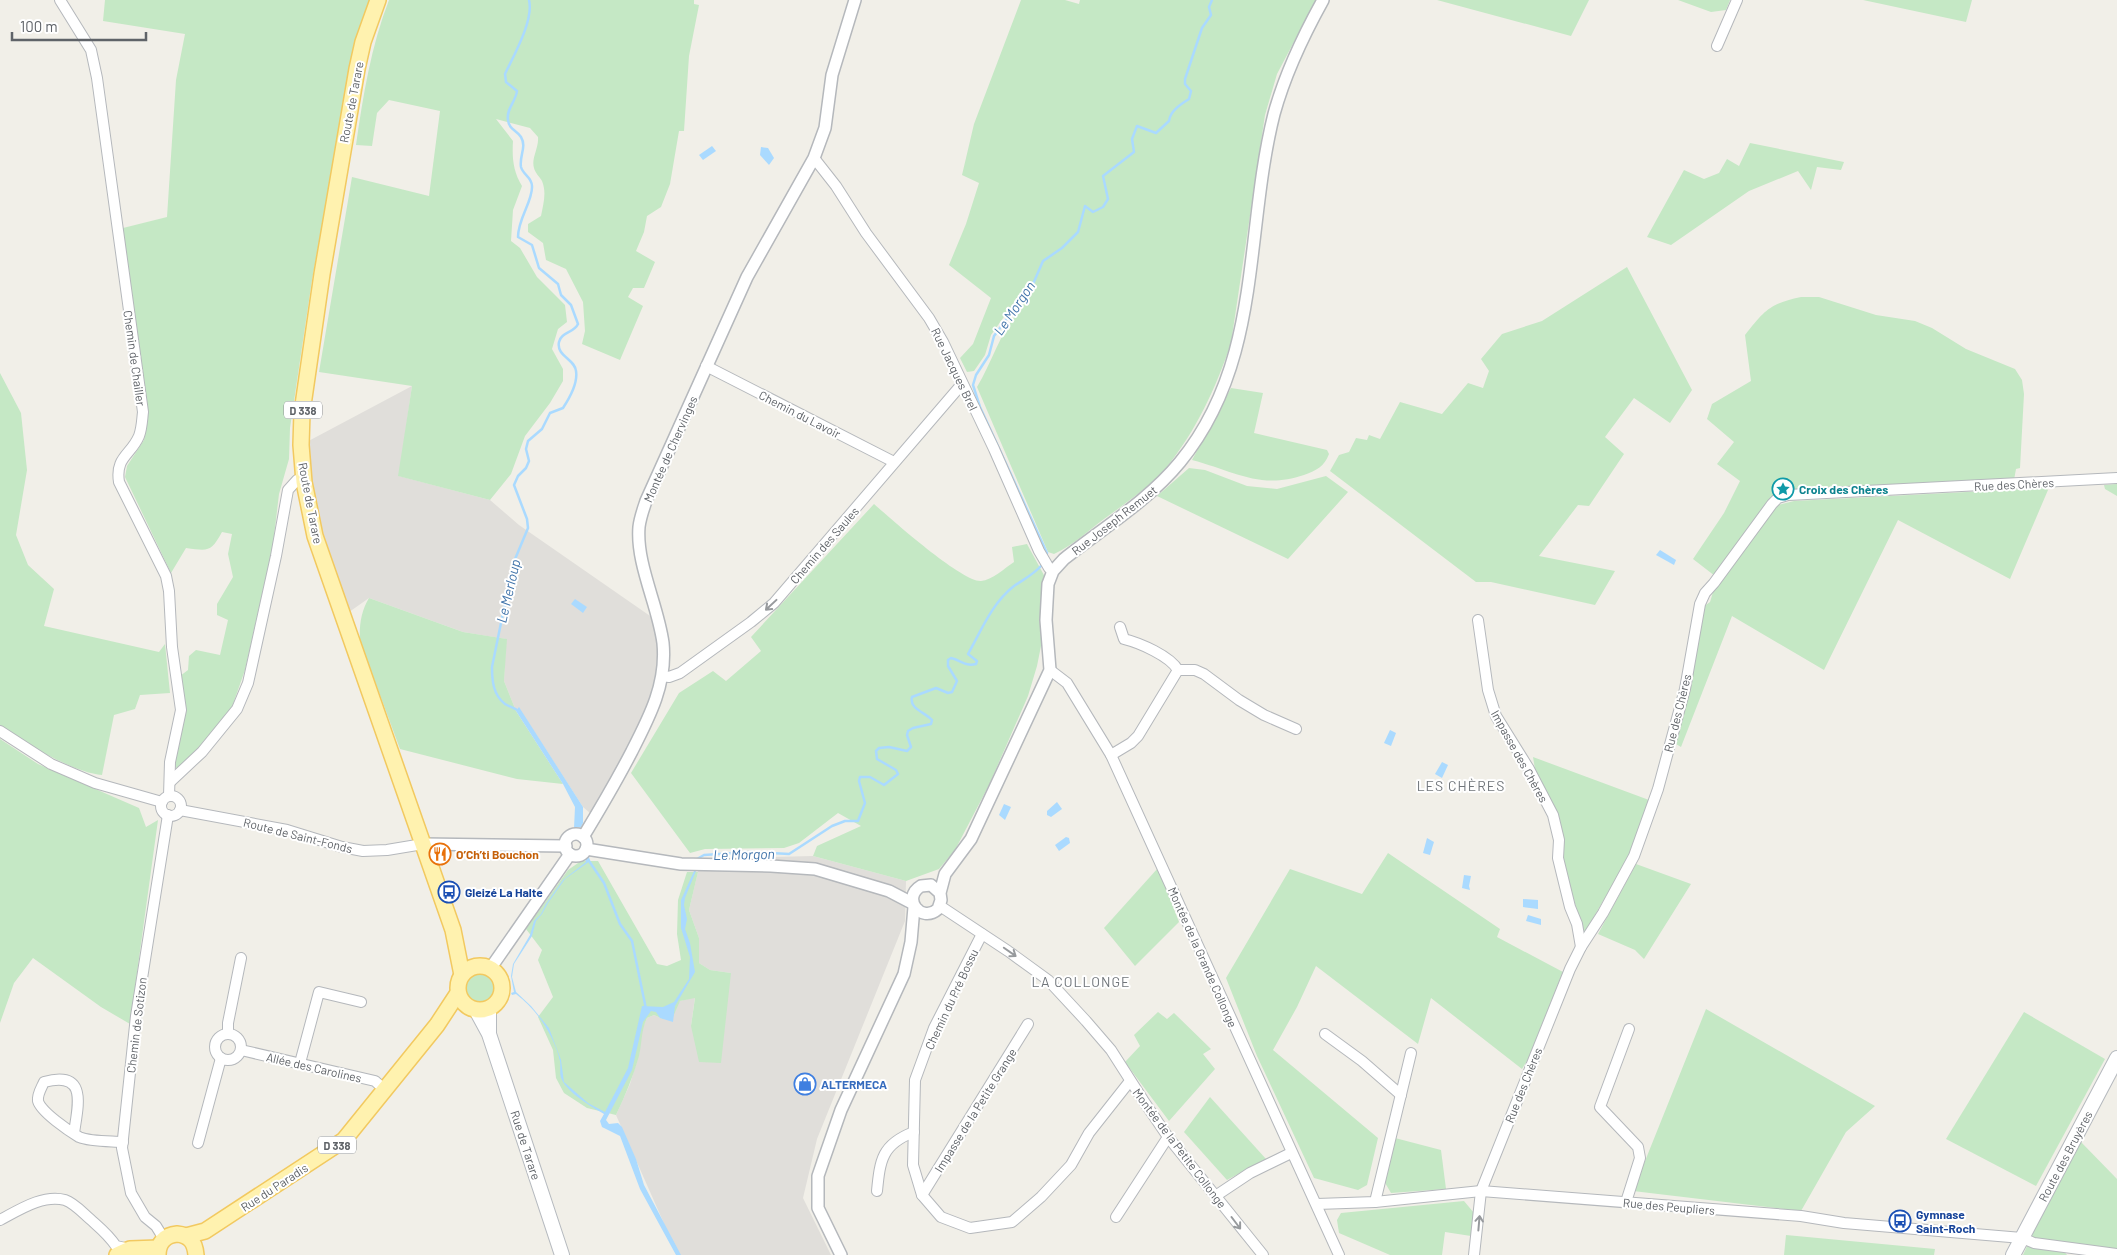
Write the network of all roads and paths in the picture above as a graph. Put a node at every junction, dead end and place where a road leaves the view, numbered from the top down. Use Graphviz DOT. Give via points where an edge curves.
graph roads {
  1 [pos="60,0"];
  2 [pos="378,0"];
  3 [pos="855,0"];
  4 [pos="1323,0"];
  5 [pos="1737,0"];
  6 [pos="1717,46"];
  7 [pos="814,158"];
  8 [pos="706,366"];
  9 [pos="962,384"];
  10 [pos="894,462"];
  11 [pos="304,478"];
  12 [pos="2117,478"];
  13 [pos="1053,571"];
  14 [pos="1478,620"];
  15 [pos="1120,627"];
  16 [pos="1050,670"];
  17 [pos="1178,670"];
  18 [pos="662,676"];
  19 [pos="1296,729"];
  20 [pos="0,731"];
  21 [pos="1111,755"];
  22 [pos="171,781"];
  23 [pos="166,799"];
  24 [pos="180,810"];
  25 [pos="168,815"];
  26 [pos="583,837"];
  27 [pos="423,844"];
  28 [pos="586,849"];
  29 [pos="568,850"];
  30 [pos="945,874"];
  31 [pos="924,885"];
  32 [pos="889,891"];
  33 [pos="940,893"];
  34 [pos="913,905"];
  35 [pos="940,906"];
  36 [pos="930,914"];
  37 [pos="982,934"];
  38 [pos="911,942"];
  39 [pos="1581,947"];
  40 [pos="241,958"];
  41 [pos="490,969"];
  42 [pos="468,971"];
  43 [pos="458,993"];
  44 [pos="361,1002"];
  45 [pos="479,1009"];
  46 [pos="1028,1024"];
  47 [pos="437,1025"];
  48 [pos="1629,1030"];
  49 [pos="228,1034"];
  50 [pos="1325,1034"];
  51 [pos="241,1050"];
  52 [pos="1412,1054"];
  53 [pos="221,1058"];
  54 [pos="2117,1058"];
  55 [pos="300,1063"];
  56 [pos="1130,1081"];
  57 [pos="385,1090"];
  58 [pos="1401,1095"];
  59 [pos="914,1132"];
  60 [pos="74,1133"];
  61 [pos="1168,1137"];
  62 [pos="123,1142"];
  63 [pos="198,1143"];
  64 [pos="1291,1153"];
  65 [pos="877,1191"];
  66 [pos="1481,1191"];
  67 [pos="922,1195"];
  68 [pos="1217,1195"];
  69 [pos="1375,1202"];
  70 [pos="1626,1202"];
  71 [pos="1317,1204"];
  72 [pos="1116,1217"];
  73 [pos="0,1220"];
  74 [pos="2022,1238"];
  75 [pos="171,1244"];
  76 [pos="124,1252"];
  77 [pos="2117,1254"];
  78 [pos="562,1255"];
  79 [pos="841,1255"];
  80 [pos="1263,1255"];
  81 [pos="1339,1255"];
  82 [pos="1474,1255"];
  83 [pos="2013,1255"];
  1 -- 22 [label="street, Chemin de Chailler" via="90,50 97,78 143,412 142,428 117,473 166,576 169,591 172,647 181,710 170,762"];
  2 -- 11 [label="main road, Route de Tarare / D 338" via="356,70 322,274 302,412"];
  3 -- 7 [label="street, Montée de Chervinges" via="832,75 824,128"];
  4 -- 13 [label="street, Rue Joseph Remuet" via="1292,63 1274,115 1241,330 1228,378 1213,411 1181,461 1158,486"];
  5 -- 6 [label="street"];
  7 -- 8 [label="street, Montée de Chervinges" via="747,277"];
  7 -- 9 [label="street, Rue Jacques Brel" via="929,318"];
  8 -- 10 [label="street, Chemin du Lavoir"];
  8 -- 18 [label="street, Montée de Chervinges" via="652,486 640,523 643,559 663,643"];
  9 -- 10 [label="street, Chemin des Saules"];
  9 -- 13 [label="street, Rue Jacques Brel" via="1039,551"];
  10 -- 18 [label="street, Chemin des Saules, one-way" via="774,602 680,673"];
  11 -- 22 [label="street" via="297,480 288,490 248,683 237,709 202,752"];
  11 -- 27 [label="main road, Route de Tarare / D 338" via="315,536"];
  12 -- 39 [label="street, Rue des Chères" via="1778,498 1705,593 1697,617 1685,689 1658,789 1634,856"];
  13 -- 16 [label="street" via="1048,584 1046,620"];
  14 -- 39 [label="street, Impasse des Chères" via="1488,690 1496,716 1529,769 1556,823 1558,858"];
  15 -- 17 [label="street" via="1124,639 1174,663"];
  16 -- 21 [label="street, Montée de la Grande Collonge" via="1067,683"];
  16 -- 30 [label="street" via="971,839"];
  17 -- 19 [label="street" via="1195,670 1204,674 1264,715"];
  17 -- 21 [label="street" via="1138,736"];
  18 -- 26 [label="street, Montée de Chervinges" via="647,721 614,786"];
  20 -- 23 [label="street" via="51,764 95,783"];
  21 -- 64 [label="street, Montée de la Grande Collonge"];
  22 -- 23 [label="street, Chemin de Chailler"];
  23 -- 24 [label="street" via="177,798"];
  23 -- 25 [label="street" via="162,810"];
  24 -- 25 [label="street"];
  24 -- 27 [label="street, Route de Saint-Fonds" via="278,828 342,848 363,851"];
  25 -- 62 [label="street, Chemin de Sotizon" via="136,1016"];
  26 -- 28 [label="street"];
  26 -- 29 [label="street" via="571,836 566,841"];
  27 -- 29 [label="street, Route de Saint-Fonds"];
  27 -- 42 [label="main road, Route de Tarare / D 338"];
  28 -- 29 [label="street" via="580,855"];
  28 -- 32 [label="street" via="681,864 815,869"];
  29 -- 41 [label="street"];
  30 -- 31 [label="street"];
  30 -- 33 [label="street"];
  31 -- 32 [label="street"];
  31 -- 33 [label="street" via="935,887"];
  31 -- 34 [label="street" via="913,893"];
  32 -- 34 [label="street"];
  33 -- 35 [label="street"];
  34 -- 36 [label="street" via="921,913"];
  34 -- 38 [label="street"];
  35 -- 36 [label="street"];
  35 -- 37 [label="street, Montée de la Petite Collonge"];
  36 -- 38 [label="street"];
  37 -- 56 [label="street, Montée de la Petite Collonge, one-way" via="1048,980 1111,1050"];
  37 -- 59 [label="street, Chemin du Pré Bossu" via="934,1028 915,1080"];
  38 -- 79 [label="street" via="904,974 840,1110 818,1176 818,1208"];
  39 -- 66 [label="street, Rue des Chères"];
  40 -- 49 [label="street"];
  41 -- 42 [label="main road" via="482,966"];
  41 -- 45 [label="main road" via="498,975 502,986 499,998"];
  42 -- 43 [label="main road"];
  43 -- 45 [label="main road" via="464,1004"];
  43 -- 47 [label="main road, Rue du Paradis / D 338"];
  44 -- 55 [label="street" via="319,992"];
  45 -- 47 [label="main road, Rue du Paradis / D 338"];
  45 -- 78 [label="main road, Rue de Tarare"];
  46 -- 67 [label="street, Impasse de la Petite Grange"];
  47 -- 57 [label="main road, Rue du Paradis / D 338"];
  48 -- 70 [label="street" via="1600,1107 1638,1147 1640,1158"];
  49 -- 51 [label="street" via="238,1039"];
  49 -- 53 [label="street" via="220,1037 216,1044"];
  50 -- 58 [label="street"];
  51 -- 53 [label="street" via="233,1059"];
  51 -- 55 [label="street, Allée des Carolines"];
  52 -- 58 [label="street"];
  53 -- 63 [label="street"];
  54 -- 74 [label="main road, Route des Bruyères"];
  55 -- 57 [label="street, Allée des Carolines" via="375,1082"];
  56 -- 61 [label="street, Montée de la Petite Collonge"];
  56 -- 67 [label="street, Chemin du Pré Bossu" via="1089,1133 1072,1165 1042,1197 1012,1222 970,1228 941,1217"];
  57 -- 75 [label="main road, Rue du Paradis / D 338" via="344,1140 206,1232"];
  58 -- 69 [label="street"];
  59 -- 65 [label="street" via="899,1137 886,1150 879,1164"];
  59 -- 67 [label="street, Chemin du Pré Bossu" via="913,1165"];
  60 -- 60 [label="street" via="45,1112 38,1100 44,1082 57,1079 72,1082 77,1088 79,1096"];
  60 -- 62 [label="street" via="80,1137"];
  61 -- 68 [label="street, Montée de la Petite Collonge"];
  61 -- 72 [label="street"];
  62 -- 75 [label="street, Chemin de Sotizon" via="132,1193 144,1217"];
  64 -- 68 [label="street" via="1250,1173"];
  64 -- 71 [label="street, Montée de la Grande Collonge"];
  66 -- 69 [label="street, Rue des Peupliers"];
  66 -- 70 [label="street, Rue des Peupliers"];
  82 -- 66 [label="street, Rue des Chères, one-way"];
  68 -- 80 [label="street, Montée de la Petite Collonge, one-way"];
  69 -- 71 [label="street, Rue des Peupliers"];
  70 -- 74 [label="street, Rue des Peupliers"];
  71 -- 81 [label="street, Montée de la Grande Collonge"];
  73 -- 76 [label="street" via="45,1200 64,1200 106,1231"];
  74 -- 77 [label="street, Rue des Peupliers" via="2034,1243"];
  74 -- 83 [label="main road, Route des Bruyères"];
  75 -- 76 [label="main road, D 338"];
}
